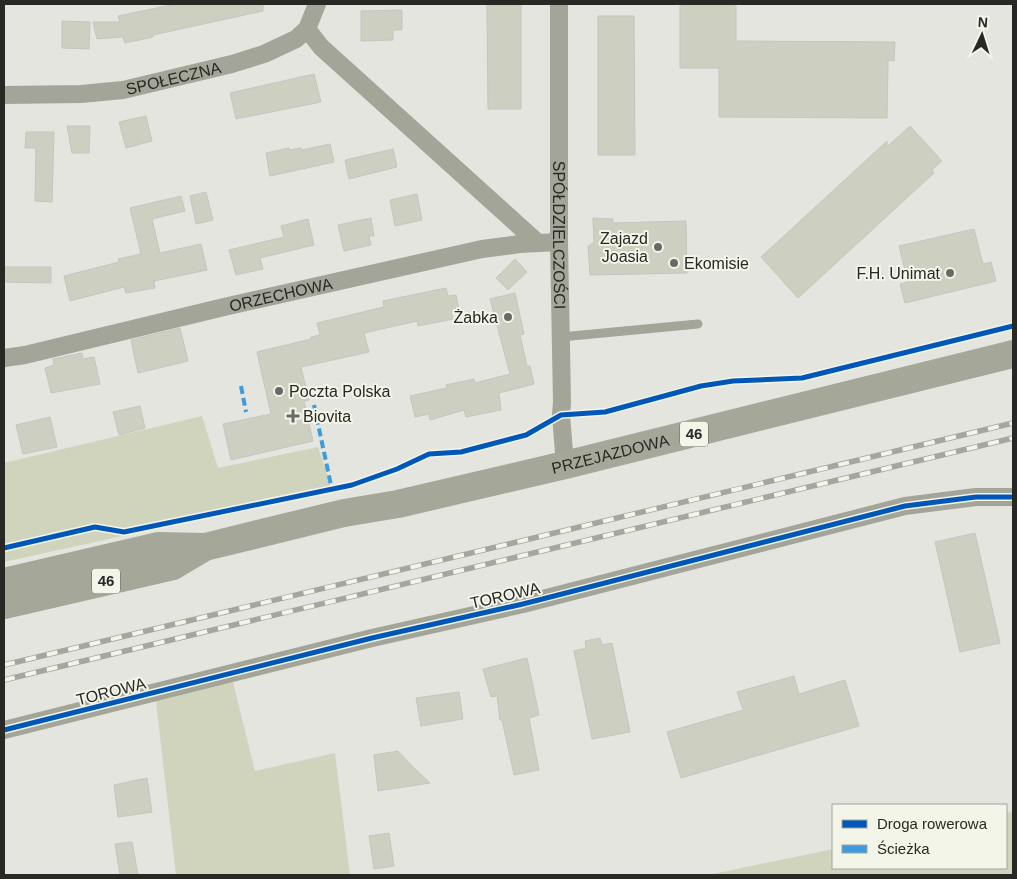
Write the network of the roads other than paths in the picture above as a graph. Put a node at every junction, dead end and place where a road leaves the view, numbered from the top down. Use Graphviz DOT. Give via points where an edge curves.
graph roads {
  1 [pos="317,4"];
  2 [pos="559,4"];
  3 [pos="307,29"];
  4 [pos="4,95"];
  5 [pos="560,242"];
  6 [pos="538,243"];
  7 [pos="698,324"];
  8 [pos="561,336"];
  9 [pos="1013,354"];
  10 [pos="4,358"];
  11 [pos="565,465"];
  12 [pos="1013,497"];
  13 [pos="206,547"];
  14 [pos="4,582"];
  15 [pos="4,605"];
  16 [pos="4,730"];
  1 -- 3 [label="street"];
  2 -- 5 [label="street, SPÓŁDZIELCZOŚCI"];
  3 -- 4 [label="street, SPOŁECZNA" via="296,38 232,64 123,90"];
  3 -- 6 [label="street" via="320,47"];
  5 -- 6 [label="street, ORZECHOWA"];
  5 -- 8 [label="street, SPÓŁDZIELCZOŚCI"];
  6 -- 10 [label="street, ORZECHOWA" via="482,249 25,356"];
  7 -- 8 [label="lane"];
  8 -- 11 [label="street, SPÓŁDZIELCZOŚCI"];
  9 -- 11 [label="main road, PRZEJAZDOWA / 46"];
  11 -- 13 [label="main road, PRZEJAZDOWA / 46"];
  12 -- 16 [label="street, TOROWA" via="976,497 906,506 523,604 372,638"];
  13 -- 14 [label="main road, PRZEJAZDOWA / 46" via="159,546"];
  13 -- 15 [label="main road, PRZEJAZDOWA / 46" via="173,566"];
}
